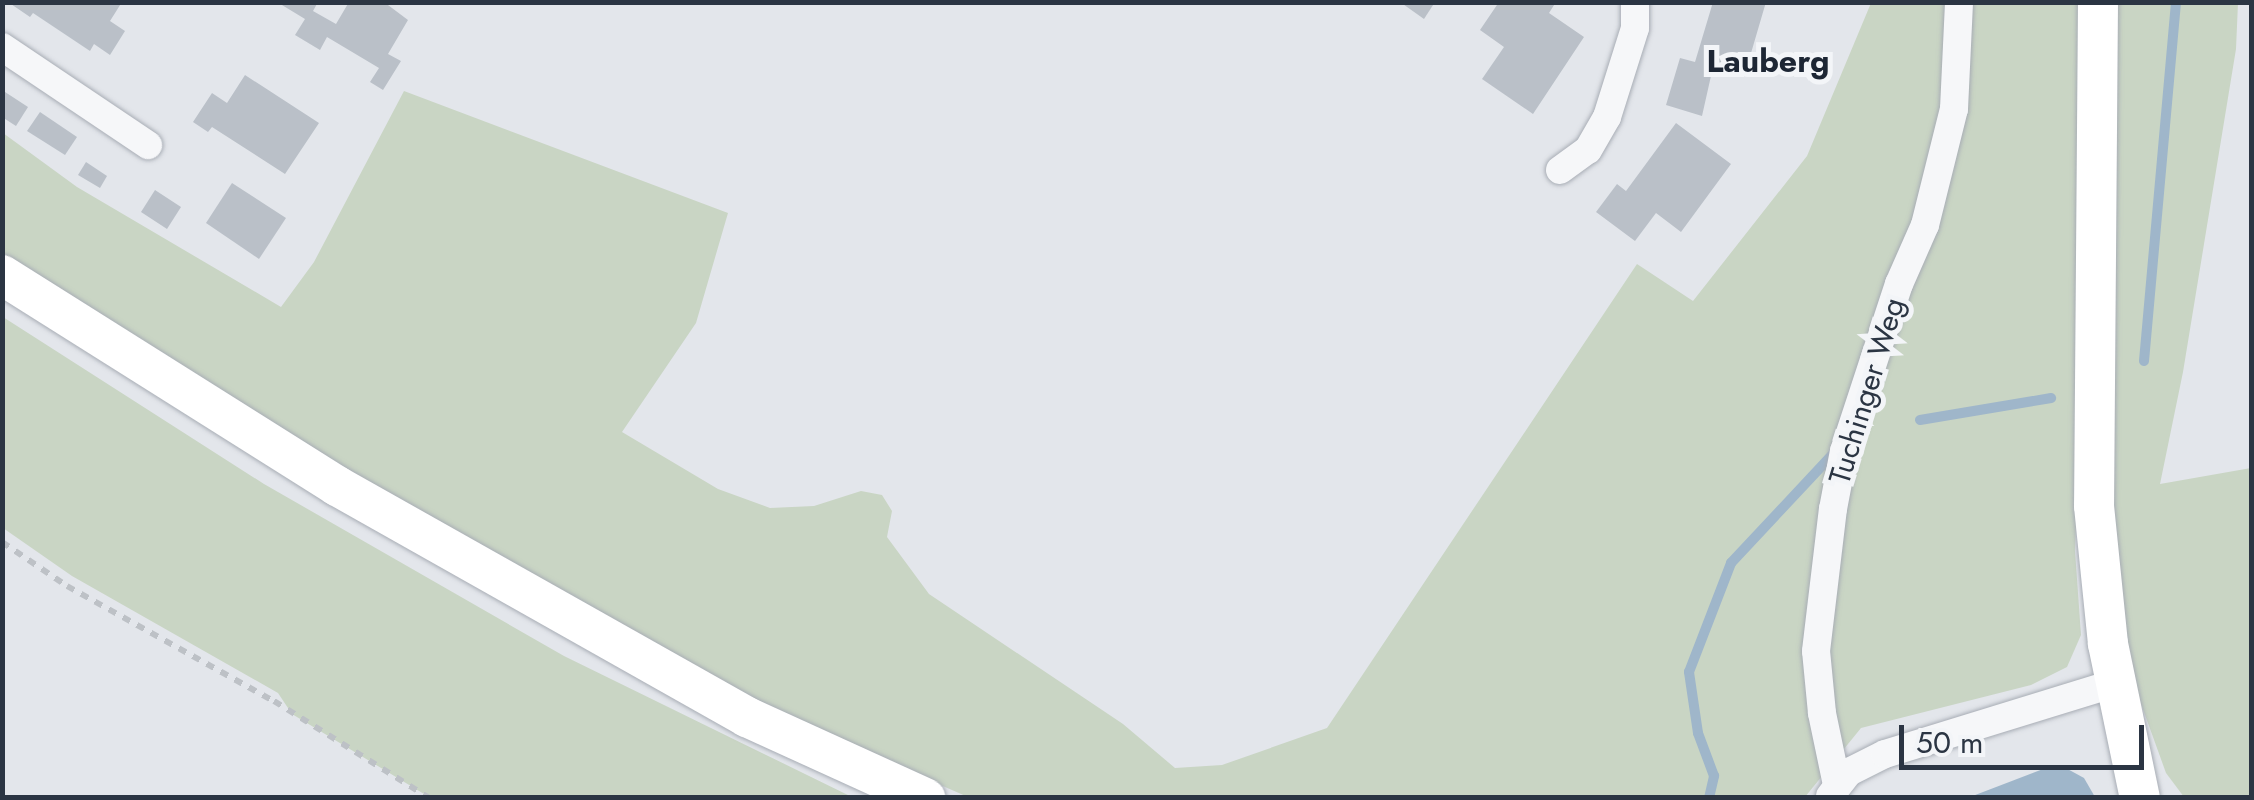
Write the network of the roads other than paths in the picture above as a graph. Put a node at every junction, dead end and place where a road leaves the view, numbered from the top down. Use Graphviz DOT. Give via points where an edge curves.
graph roads {
  1 [pos="1635,2"];
  2 [pos="1959,2"];
  3 [pos="2098,2"];
  4 [pos="2,48"];
  5 [pos="148,146"];
  6 [pos="1560,170"];
  7 [pos="2,275"];
  8 [pos="2116,683"];
  9 [pos="2125,729"];
  10 [pos="1833,791"];
  11 [pos="925,798"];
  12 [pos="2140,798"];
  13 [pos="2157,798"];
  1 -- 6 [label="street" via="1634,28 1607,117 1588,150"];
  2 -- 10 [label="street, Tuchinger Weg" via="1954,109 1924,226 1844,451 1832,510 1816,651"];
  3 -- 8 [label="main road" via="2094,506"];
  4 -- 5 [label="street"];
  7 -- 11 [label="main road" via="371,505 747,717"];
  8 -- 9 [label="main road"];
  8 -- 10 [label="street" via="1885,754 1849,772"];
  9 -- 12 [label="main road"];
  9 -- 13 [label="main road"];
}
